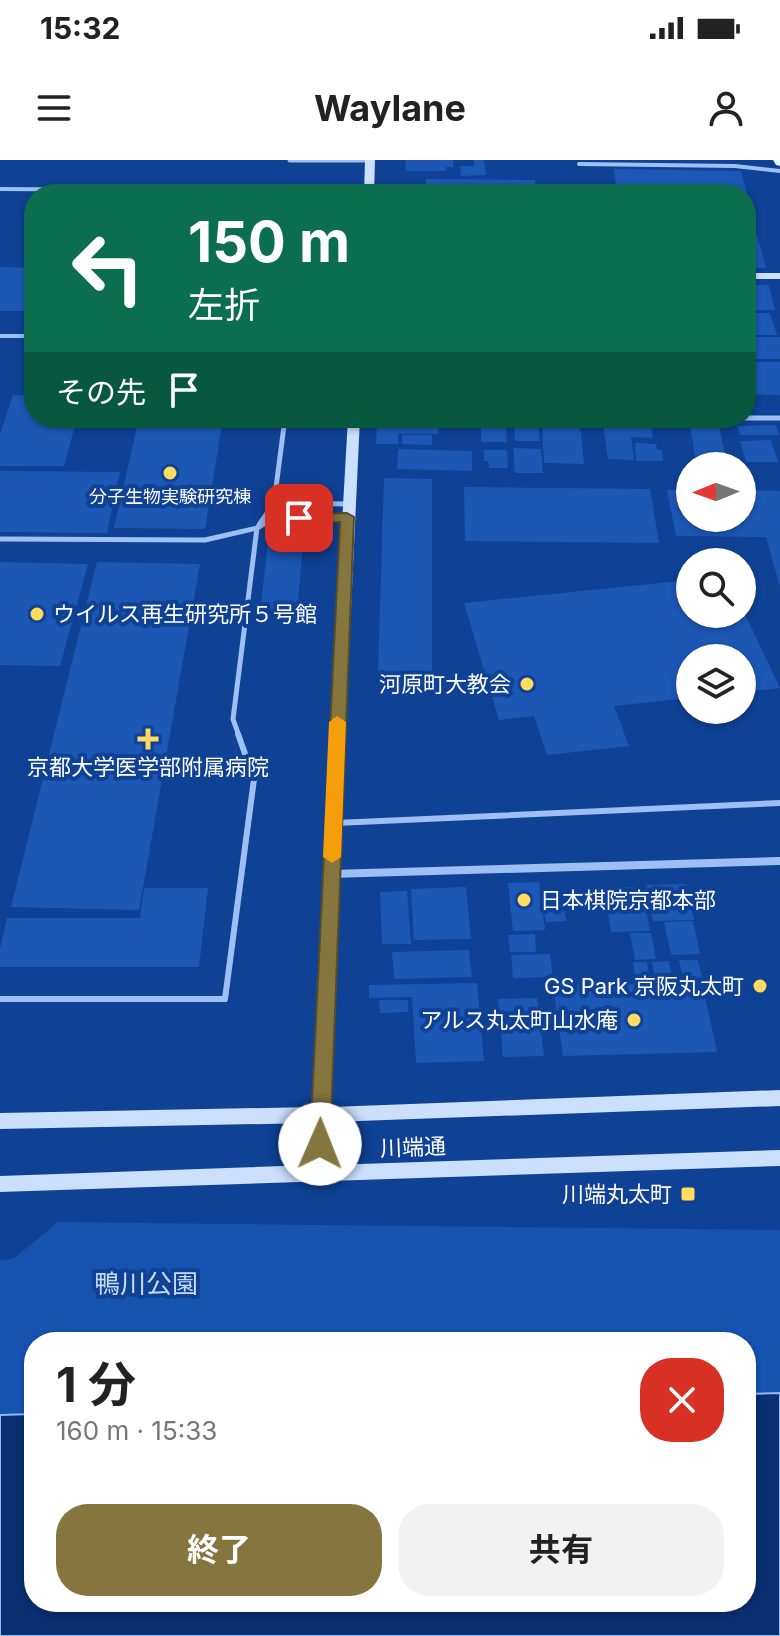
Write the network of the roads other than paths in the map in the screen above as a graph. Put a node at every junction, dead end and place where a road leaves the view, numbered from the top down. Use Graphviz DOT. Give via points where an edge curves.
graph roads {
  1 [pos="290,160"];
  2 [pos="370,160"];
  3 [pos="579,164"];
  4 [pos="780,171"];
  5 [pos="369,184"];
  6 [pos="0,189"];
  7 [pos="24,189"];
  8 [pos="756,276"];
  9 [pos="780,276"];
  10 [pos="0,336"];
  11 [pos="24,336"];
  12 [pos="756,418"];
  13 [pos="780,418"];
  14 [pos="284,428"];
  15 [pos="353,428"];
  16 [pos="274,503"];
  17 [pos="348,511"];
  18 [pos="257,528"];
  19 [pos="0,539"];
  20 [pos="780,803"];
  21 [pos="333,823"];
  22 [pos="780,861"];
  23 [pos="331,874"];
  24 [pos="0,999"];
  25 [pos="780,1098"];
  26 [pos="321,1115"];
  27 [pos="0,1121"];
  28 [pos="780,1158"];
  29 [pos="320,1174"];
  30 [pos="0,1184"];
  1 -- 2 [label="street"];
  2 -- 5 [label="street"];
  3 -- 4 [label="lane"];
  6 -- 7 [label="lane"];
  8 -- 9 [label="street"];
  10 -- 11 [label="lane"];
  12 -- 13 [label="lane"];
  14 -- 16 [label="lane"];
  15 -- 17 [label="street"];
  16 -- 17 [label="lane"];
  16 -- 18 [label="lane"];
  17 -- 18 [label="lane" via="274,518"];
  17 -- 21 [label="street"];
  18 -- 19 [label="lane" via="205,540"];
  18 -- 24 [label="lane" via="233,719 254,779 225,999"];
  20 -- 21 [label="lane"];
  21 -- 23 [label="street"];
  22 -- 23 [label="street"];
  23 -- 26 [label="street"];
  25 -- 26 [label="street, 川端通"];
  26 -- 27 [label="street, 川端通"];
  26 -- 29 [label="street"];
  28 -- 29 [label="street, 川端通"];
  29 -- 30 [label="street, 川端通"];
}
